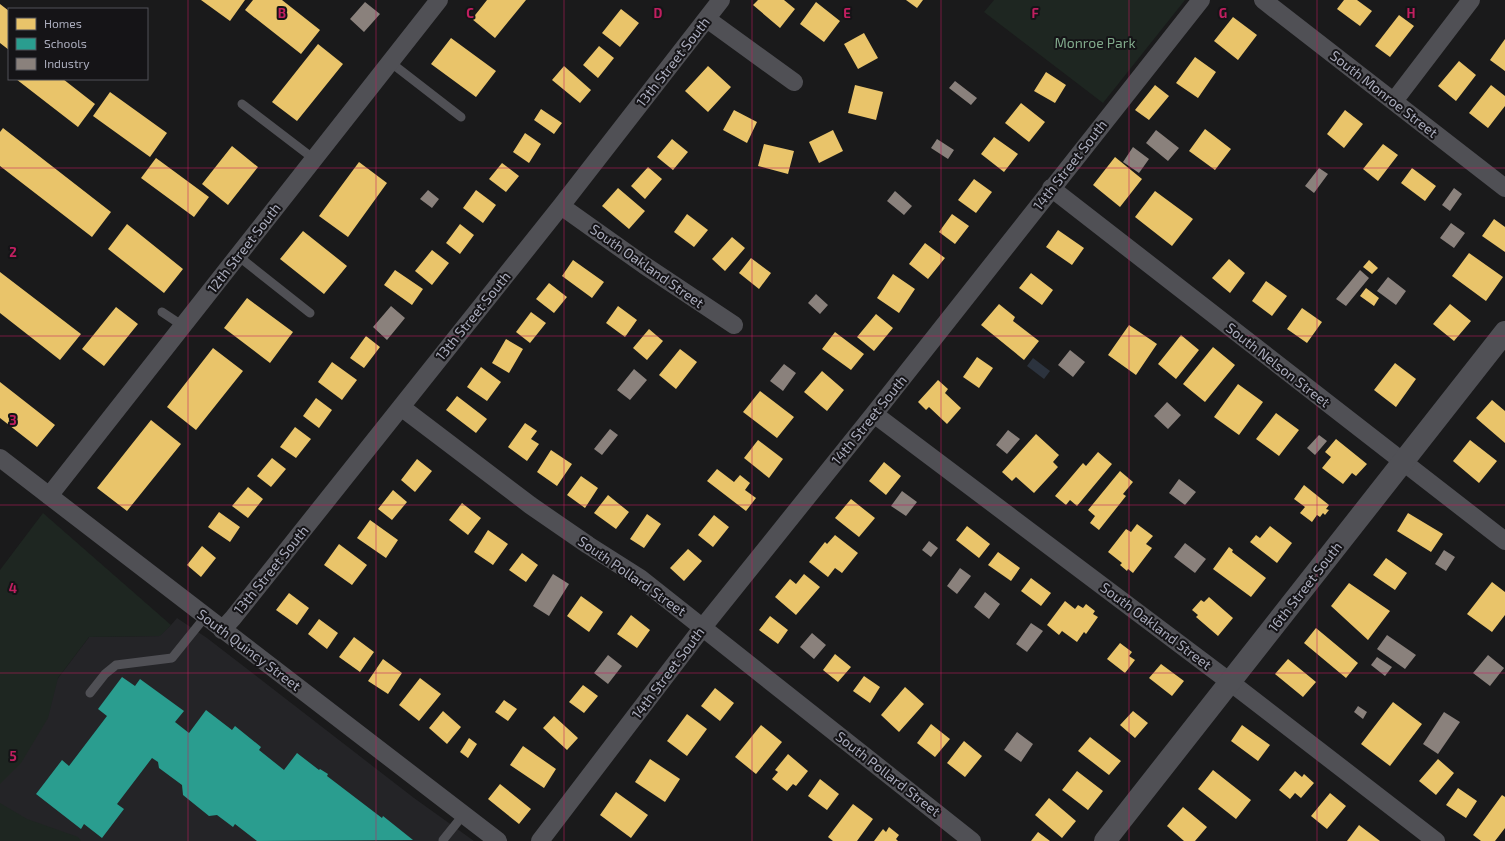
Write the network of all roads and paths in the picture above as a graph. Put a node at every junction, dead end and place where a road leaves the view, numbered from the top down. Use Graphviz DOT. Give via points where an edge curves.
graph roads {
  1 [pos="439,0"];
  2 [pos="721,0"];
  3 [pos="1200,0"];
  4 [pos="1263,0"];
  5 [pos="1471,0"];
  6 [pos="707,19"];
  7 [pos="390,62"];
  8 [pos="794,82"];
  9 [pos="1394,102"];
  10 [pos="242,104"];
  11 [pos="461,117"];
  12 [pos="314,160"];
  13 [pos="1051,188"];
  14 [pos="1505,188"];
  15 [pos="561,206"];
  16 [pos="238,256"];
  17 [pos="162,312"];
  18 [pos="310,313"];
  19 [pos="734,325"];
  20 [pos="183,326"];
  21 [pos="1505,332"];
  22 [pos="401,407"];
  23 [pos="874,414"];
  24 [pos="0,458"];
  25 [pos="1403,462"];
  26 [pos="49,496"];
  27 [pos="1505,541"];
  28 [pos="205,617"];
  29 [pos="703,627"];
  30 [pos="222,630"];
  31 [pos="1230,682"];
  32 [pos="90,692"];
  33 [pos="464,814"];
  34 [pos="443,840"];
  35 [pos="498,841"];
  36 [pos="540,841"];
  37 [pos="972,841"];
  38 [pos="1105,841"];
  39 [pos="1436,841"];
  1 -- 7 [label="street, 12th Street South"];
  2 -- 6 [label="street, 13th Street South"];
  3 -- 13 [label="street, 14th Street South"];
  4 -- 9 [label="street, South Monroe Street"];
  5 -- 9 [label="street"];
  6 -- 8 [label="street"];
  6 -- 15 [label="street, 13th Street South"];
  7 -- 11 [label="lane"];
  7 -- 12 [label="street, 12th Street South"];
  9 -- 14 [label="street, South Monroe Street"];
  10 -- 12 [label="lane"];
  12 -- 16 [label="street, 12th Street South"];
  13 -- 23 [label="street, 14th Street South"];
  13 -- 25 [label="street, South Nelson Street"];
  15 -- 19 [label="street, South Oakland Street"];
  15 -- 22 [label="street, 13th Street South"];
  16 -- 18 [label="lane"];
  16 -- 20 [label="street, 12th Street South"];
  17 -- 20 [label="lane"];
  20 -- 26 [label="street, 12th Street South"];
  21 -- 25 [label="street, 16th Street South"];
  22 -- 29 [label="street, South Pollard Street" via="530,505 640,578"];
  22 -- 30 [label="street, 13th Street South"];
  23 -- 29 [label="street, 14th Street South"];
  23 -- 31 [label="street, South Oakland Street"];
  24 -- 26 [label="street, South Quincy Street"];
  25 -- 27 [label="street, South Nelson Street"];
  25 -- 31 [label="street, 16th Street South"];
  26 -- 28 [label="street, South Quincy Street"];
  28 -- 30 [label="street, South Quincy Street"];
  28 -- 32 [label="lane" via="172,658 116,665"];
  29 -- 36 [label="street, 14th Street South"];
  29 -- 37 [label="street, South Pollard Street"];
  30 -- 33 [label="street, South Quincy Street"];
  31 -- 38 [label="street, 16th Street South"];
  31 -- 39 [label="street, South Oakland Street"];
  33 -- 34 [label="lane"];
  33 -- 35 [label="street, South Quincy Street"];
}
